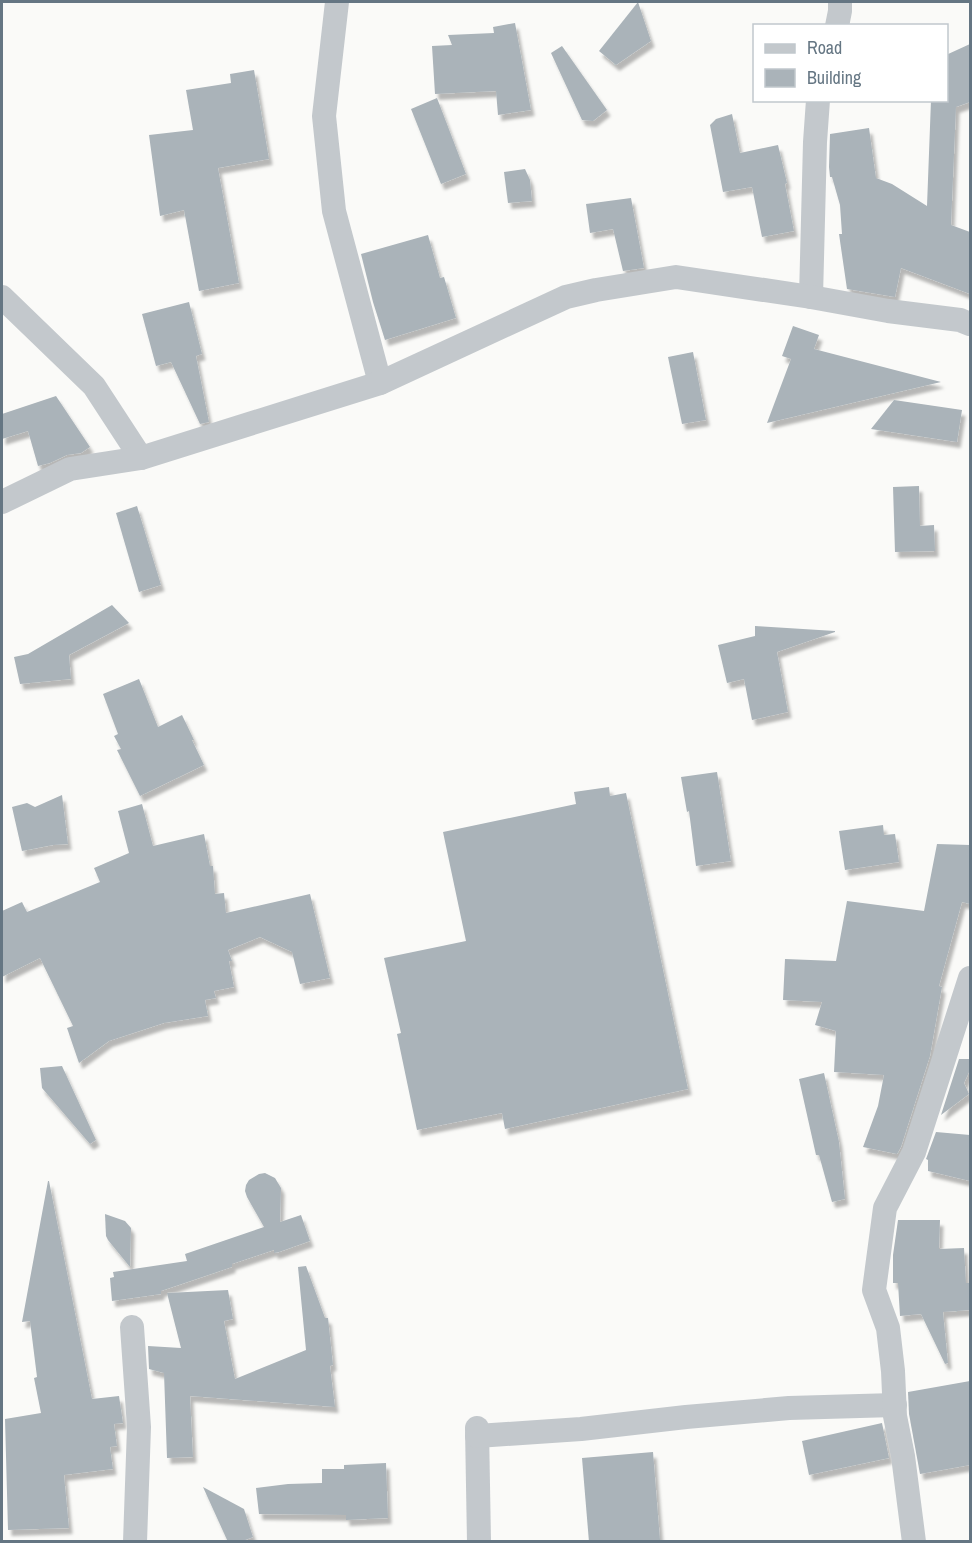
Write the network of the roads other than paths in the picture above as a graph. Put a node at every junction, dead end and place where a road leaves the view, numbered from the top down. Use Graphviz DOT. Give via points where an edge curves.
graph roads {
  1 [pos="338,2"];
  2 [pos="818,102"];
  3 [pos="2,297"];
  4 [pos="812,297"];
  5 [pos="970,324"];
  6 [pos="380,383"];
  7 [pos="141,458"];
  8 [pos="2,502"];
  9 [pos="970,978"];
  10 [pos="132,1327"];
  11 [pos="895,1405"];
  12 [pos="135,1542"];
  13 [pos="479,1542"];
  14 [pos="914,1542"];
  1 -- 6 [label="street" via="324,116 334,211"];
  2 -- 4 [label="street"];
  3 -- 7 [label="street" via="94,386"];
  4 -- 5 [label="street"];
  4 -- 6 [label="street" via="676,277 596,290 566,297"];
  6 -- 7 [label="street"];
  7 -- 8 [label="street" via="70,469"];
  9 -- 11 [label="street" via="914,1152 885,1208 874,1290 888,1328"];
  10 -- 12 [label="street" via="139,1427"];
  11 -- 13 [label="street" via="789,1408 581,1429 477,1432"];
  11 -- 14 [label="street"];
}
